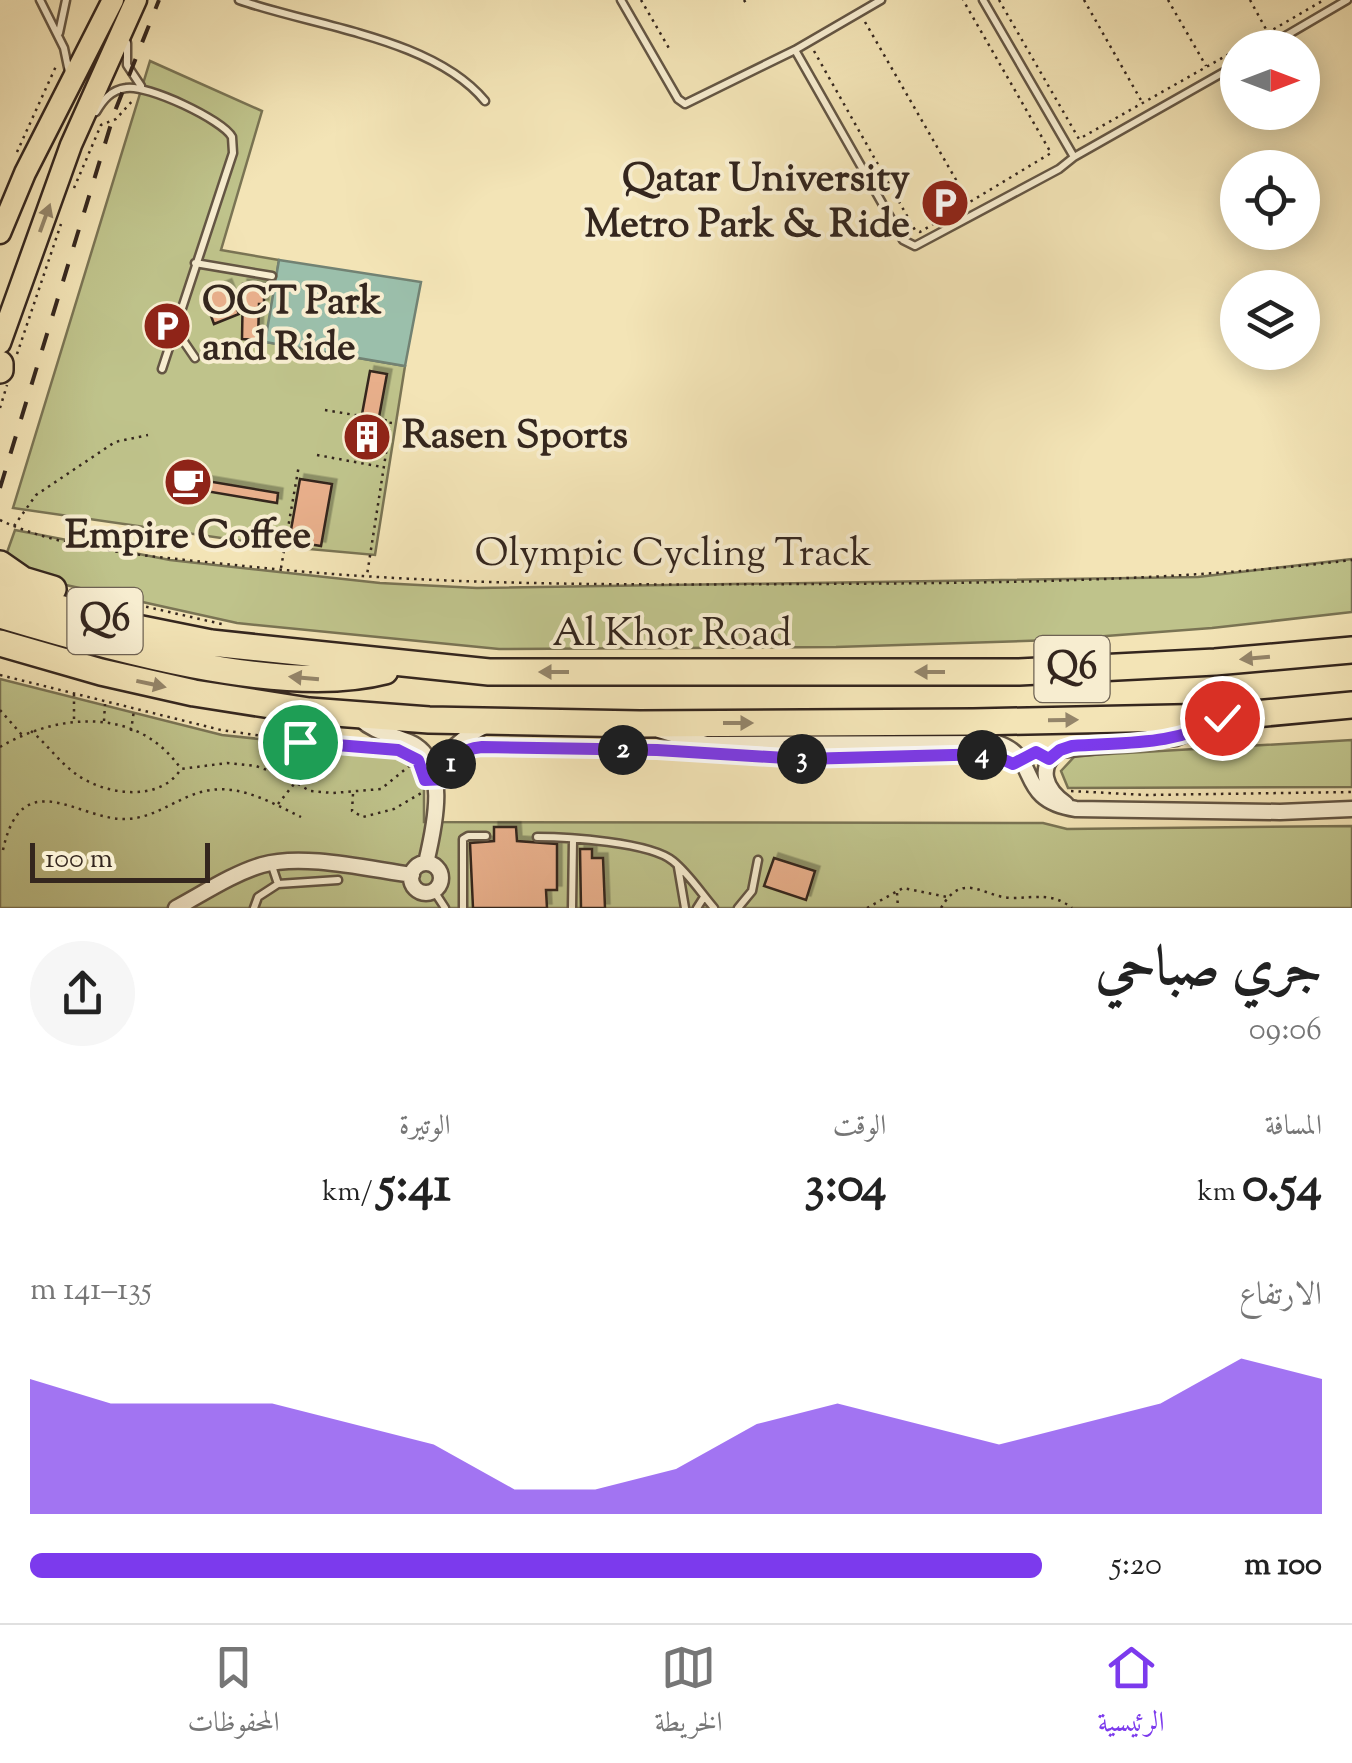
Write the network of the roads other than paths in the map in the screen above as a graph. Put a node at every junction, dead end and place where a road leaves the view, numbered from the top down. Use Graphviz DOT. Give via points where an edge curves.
graph roads {
  1 [pos="40,0"];
  2 [pos="66,0"];
  3 [pos="113,0"];
  4 [pos="136,0"];
  5 [pos="145,0"];
  6 [pos="240,0"];
  7 [pos="622,0"];
  8 [pos="881,0"];
  9 [pos="983,0"];
  10 [pos="1347,0"];
  11 [pos="1296,30"];
  12 [pos="59,36"];
  13 [pos="795,50"];
  14 [pos="1220,74"];
  15 [pos="145,89"];
  16 [pos="68,93"];
  17 [pos="485,101"];
  18 [pos="71,145"];
  19 [pos="1074,157"];
  20 [pos="0,233"];
  21 [pos="195,263"];
  22 [pos="272,276"];
  23 [pos="176,329"];
  24 [pos="0,343"];
  25 [pos="194,358"];
  26 [pos="162,369"];
  27 [pos="0,564"];
  28 [pos="0,591"];
  29 [pos="0,615"];
  30 [pos="0,643"];
  31 [pos="211,643"];
  32 [pos="1352,650"];
  33 [pos="56,659"];
  34 [pos="0,663"];
  35 [pos="399,664"];
  36 [pos="1352,705"];
  37 [pos="356,715"];
  38 [pos="1222,718"];
  39 [pos="495,722"];
  40 [pos="640,724"];
  41 [pos="434,774"];
  42 [pos="1352,809"];
  43 [pos="1076,810"];
  44 [pos="486,836"];
  45 [pos="537,836"];
  46 [pos="573,841"];
  47 [pos="758,860"];
  48 [pos="271,863"];
  49 [pos="426,863"];
  50 [pos="678,866"];
  51 [pos="412,875"];
  52 [pos="338,880"];
  53 [pos="278,884"];
  54 [pos="434,891"];
  55 [pos="704,897"];
  56 [pos="176,908"];
  57 [pos="254,908"];
  58 [pos="445,908"];
  59 [pos="463,908"];
  60 [pos="572,908"];
  61 [pos="685,908"];
  62 [pos="696,908"];
  63 [pos="714,908"];
  64 [pos="738,908"];
  1 -- 12 [label="lane"];
  2 -- 12 [label="lane"];
  3 -- 16 [label="main road"];
  4 -- 18 [label="main road"];
  5 -- 15 [label="lane" via="125,56"];
  6 -- 17 [label="lane" via="426,56 453,70"];
  7 -- 13 [label="lane" via="685,104"];
  8 -- 13 [label="lane"];
  9 -- 19 [label="lane"];
  10 -- 11 [label="lane"];
  12 -- 16 [label="lane"];
  13 -- 19 [label="lane" via="906,243 925,243"];
  14 -- 19 [label="lane"];
  15 -- 18 [label="lane" via="108,96"];
  15 -- 21 [label="lane" via="218,122 232,138 233,153"];
  16 -- 20 [label="main road"];
  24 -- 18 [label="main road, one-way"];
  21 -- 22 [label="lane"];
  21 -- 23 [label="lane"];
  23 -- 25 [label="lane"];
  23 -- 26 [label="lane"];
  27 -- 31 [label="highway" via="35,584 190,624"];
  28 -- 31 [label="highway, Al Khor Road / Q6"];
  35 -- 29 [label="highway, one-way" via="384,672 316,680 239,671"];
  30 -- 33 [label="highway, Q6"];
  31 -- 35 [label="highway, Al Khor Road / Q6"];
  32 -- 35 [label="highway, Al Khor Road / Q6, one-way" via="1019,672 490,672"];
  33 -- 34 [label="highway"];
  33 -- 37 [label="highway, Q6, one-way" via="194,693"];
  36 -- 38 [label="highway, Q6"];
  37 -- 39 [label="highway, Q6"];
  37 -- 41 [label="street" via="377,732 418,747"];
  40 -- 38 [label="highway, Q6, one-way"];
  38 -- 43 [label="street" via="1176,738 1060,750 1046,764 1046,781"];
  39 -- 40 [label="highway, Q6"];
  39 -- 41 [label="street" via="460,740"];
  40 -- 43 [label="street" via="706,744 997,743 1018,755 1039,796"];
  41 -- 49 [label="street"];
  42 -- 43 [label="street"];
  44 -- 59 [label="lane" via="463,839"];
  45 -- 46 [label="lane"];
  46 -- 50 [label="lane" via="639,847"];
  46 -- 60 [label="lane"];
  47 -- 64 [label="lane" via="752,890"];
  48 -- 51 [label="street"];
  48 -- 53 [label="lane"];
  48 -- 56 [label="street"];
  49 -- 51 [label="street"];
  49 -- 54 [label="street" via="441,876"];
  50 -- 55 [label="lane"];
  50 -- 61 [label="lane"];
  51 -- 54 [label="street" via="417,890"];
  52 -- 53 [label="lane"];
  53 -- 57 [label="lane" via="258,896"];
  54 -- 58 [label="lane"];
  55 -- 62 [label="lane"];
  55 -- 63 [label="lane"];
}
